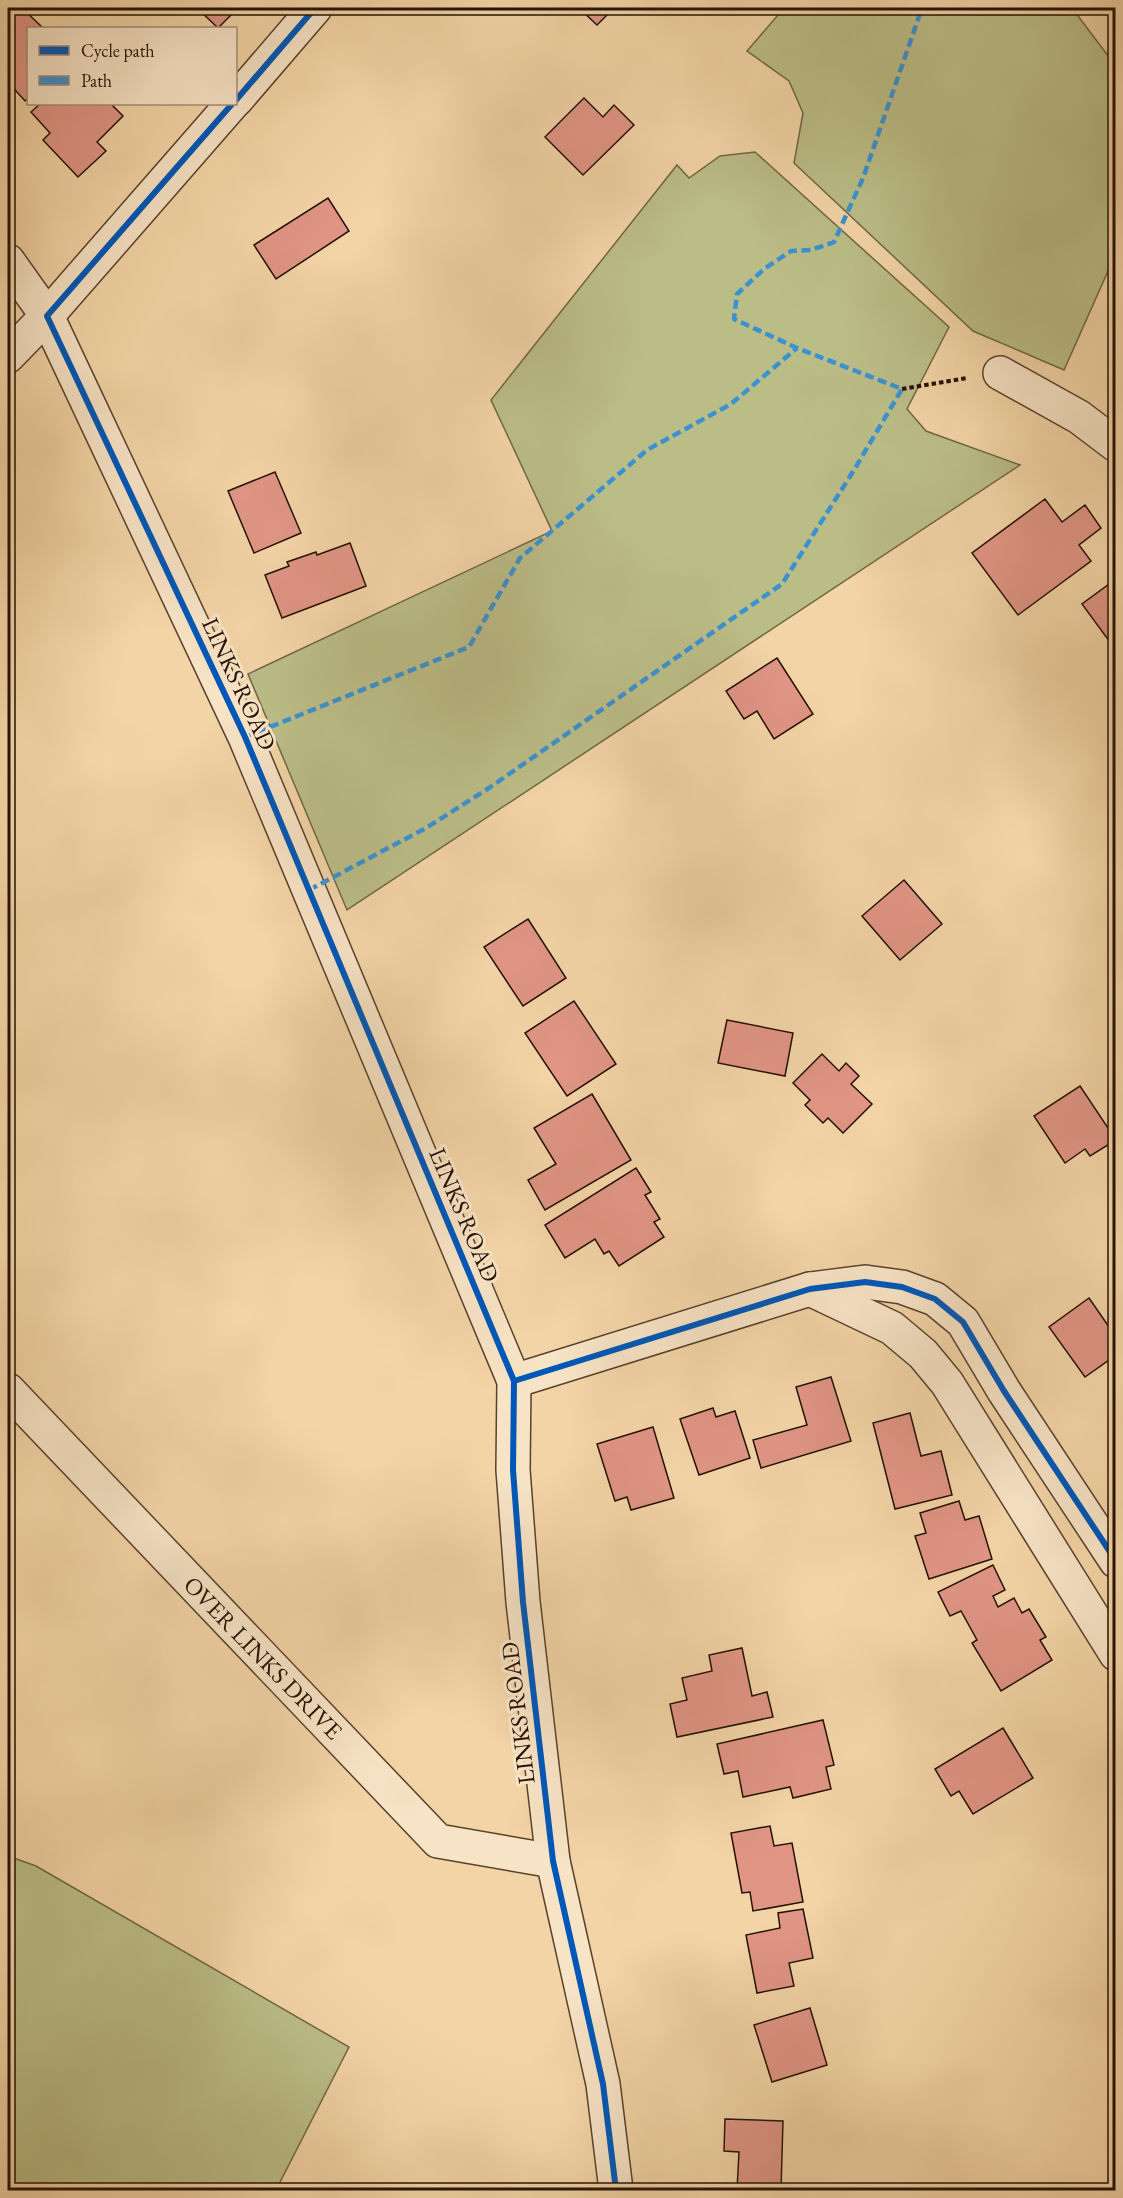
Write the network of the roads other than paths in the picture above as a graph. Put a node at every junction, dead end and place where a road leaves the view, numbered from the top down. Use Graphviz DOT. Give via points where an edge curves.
graph roads {
  1 [pos="315,8"];
  2 [pos="237,98"];
  3 [pos="231,105"];
  4 [pos="8,261"];
  5 [pos="47,316"];
  6 [pos="8,356"];
  7 [pos="1000,373"];
  8 [pos="1116,445"];
  9 [pos="810,1289"];
  10 [pos="514,1381"];
  11 [pos="8,1390"];
  12 [pos="1116,1561"];
  13 [pos="1116,1654"];
  14 [pos="553,1861"];
  15 [pos="616,2190"];
  1 -- 2 [label="street"];
  3 -- 5 [label="street"];
  4 -- 5 [label="street, LINKS ROAD"];
  5 -- 6 [label="street"];
  5 -- 10 [label="street, LINKS ROAD" via="245,737"];
  7 -- 8 [label="street" via="1079,417"];
  9 -- 10 [label="street"];
  9 -- 12 [label="street" via="865,1282 902,1287 935,1299 963,1322"];
  9 -- 13 [label="street" via="892,1328 923,1354 947,1383"];
  10 -- 14 [label="street, LINKS ROAD" via="513,1470 521,1578"];
  11 -- 14 [label="street, OVER LINKS DRIVE" via="438,1841"];
  14 -- 15 [label="street, LINKS ROAD" via="603,2084"];
}
